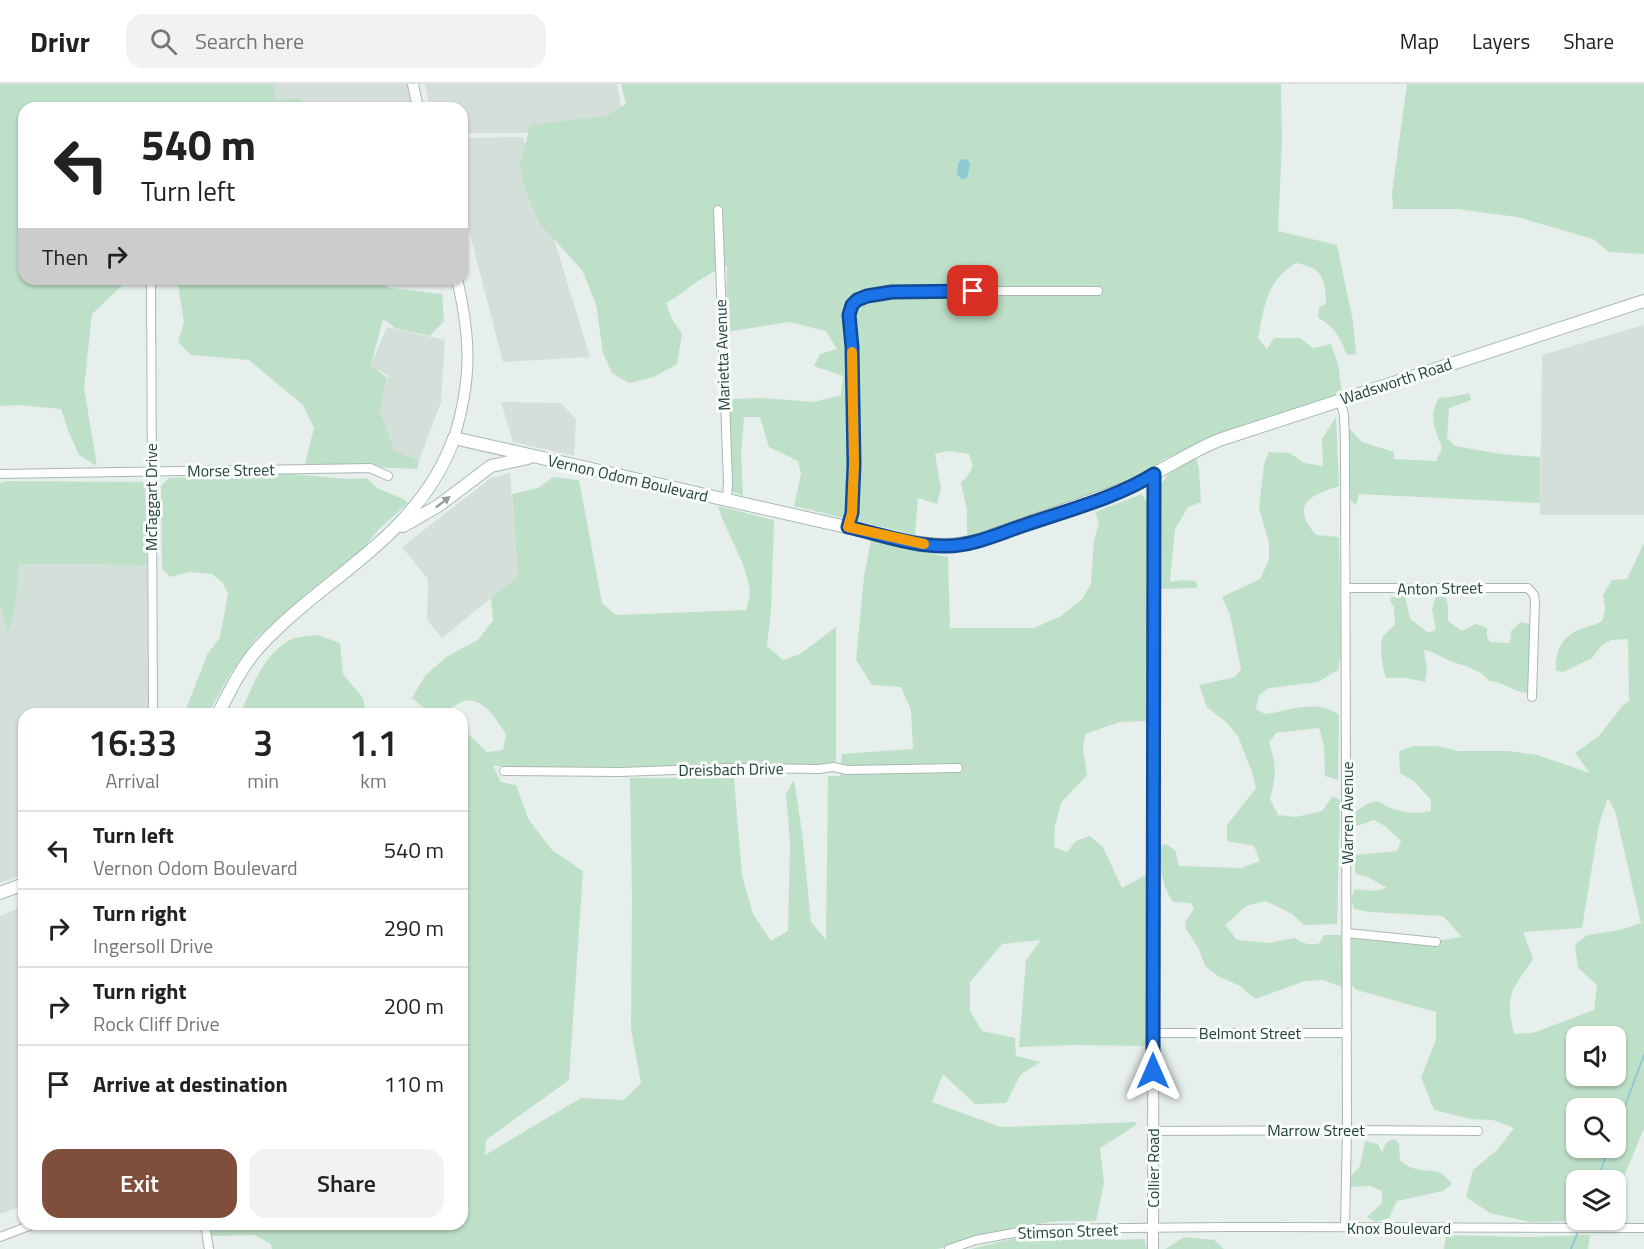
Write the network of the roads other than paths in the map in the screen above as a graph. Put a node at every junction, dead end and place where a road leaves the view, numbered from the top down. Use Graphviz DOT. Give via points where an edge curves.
graph roads {
  1 [pos="413,84"];
  2 [pos="417,102"];
  3 [pos="718,210"];
  4 [pos="150,285"];
  5 [pos="458,285"];
  6 [pos="1098,291"];
  7 [pos="1644,301"];
  8 [pos="1340,399"];
  9 [pos="454,438"];
  10 [pos="535,457"];
  11 [pos="151,471"];
  12 [pos="0,474"];
  13 [pos="1154,474"];
  14 [pos="388,476"];
  15 [pos="727,500"];
  16 [pos="848,527"];
  17 [pos="393,532"];
  18 [pos="1345,588"];
  19 [pos="1532,698"];
  20 [pos="153,708"];
  21 [pos="221,708"];
  22 [pos="958,768"];
  23 [pos="504,771"];
  24 [pos="18,886"];
  25 [pos="0,893"];
  26 [pos="1347,933"];
  27 [pos="1436,942"];
  28 [pos="1347,1033"];
  29 [pos="1153,1034"];
  30 [pos="1347,1130"];
  31 [pos="1153,1131"];
  32 [pos="1478,1131"];
  33 [pos="1345,1227"];
  34 [pos="1153,1228"];
  35 [pos="1644,1228"];
  36 [pos="18,1230"];
  37 [pos="206,1230"];
  38 [pos="0,1237"];
  39 [pos="209,1249"];
  40 [pos="948,1249"];
  41 [pos="1153,1249"];
  1 -- 2 [label="street"];
  3 -- 15 [label="street, Marietta Avenue"];
  4 -- 11 [label="street, McTaggart Drive"];
  5 -- 9 [label="street" via="468,358 463,407"];
  6 -- 16 [label="street" via="901,291 874,294 854,302 849,315 854,464"];
  7 -- 8 [label="main road, Wadsworth Road"];
  8 -- 13 [label="main road, Wadsworth Road" via="1198,448"];
  8 -- 18 [label="street, Warren Avenue" via="1345,443"];
  9 -- 10 [label="main road, Vernon Odom Boulevard"];
  9 -- 17 [label="main road" via="428,490"];
  10 -- 15 [label="main road, Vernon Odom Boulevard"];
  17 -- 10 [label="main road, one-way" via="438,506 491,466"];
  11 -- 12 [label="street, Morse Street"];
  11 -- 14 [label="street, Morse Street" via="370,468"];
  11 -- 20 [label="street, McTaggart Drive"];
  13 -- 16 [label="main road, Vernon Odom Boulevard" via="1075,508 960,545 933,545"];
  13 -- 29 [label="street, Collier Road"];
  15 -- 16 [label="main road, Vernon Odom Boulevard"];
  17 -- 21 [label="main road" via="285,621 244,667"];
  18 -- 19 [label="street, Anton Street" via="1528,588 1535,601"];
  18 -- 26 [label="street, Warren Avenue"];
  22 -- 23 [label="street, Dreisbach Drive"];
  24 -- 25 [label="main road"];
  26 -- 27 [label="street"];
  26 -- 28 [label="street, Warren Avenue"];
  28 -- 29 [label="street, Belmont Street"];
  28 -- 30 [label="street, Warren Avenue"];
  29 -- 31 [label="street, Collier Road"];
  30 -- 31 [label="street, Marrow Street"];
  30 -- 32 [label="street, Marrow Street"];
  30 -- 33 [label="street, Warren Avenue"];
  31 -- 34 [label="street, Collier Road"];
  33 -- 34 [label="street, Knox Boulevard"];
  33 -- 35 [label="street, Knox Boulevard"];
  34 -- 40 [label="street, Stimson Street" via="1035,1229"];
  34 -- 41 [label="street, Collier Road"];
  36 -- 38 [label="street"];
  37 -- 39 [label="street"];
}
